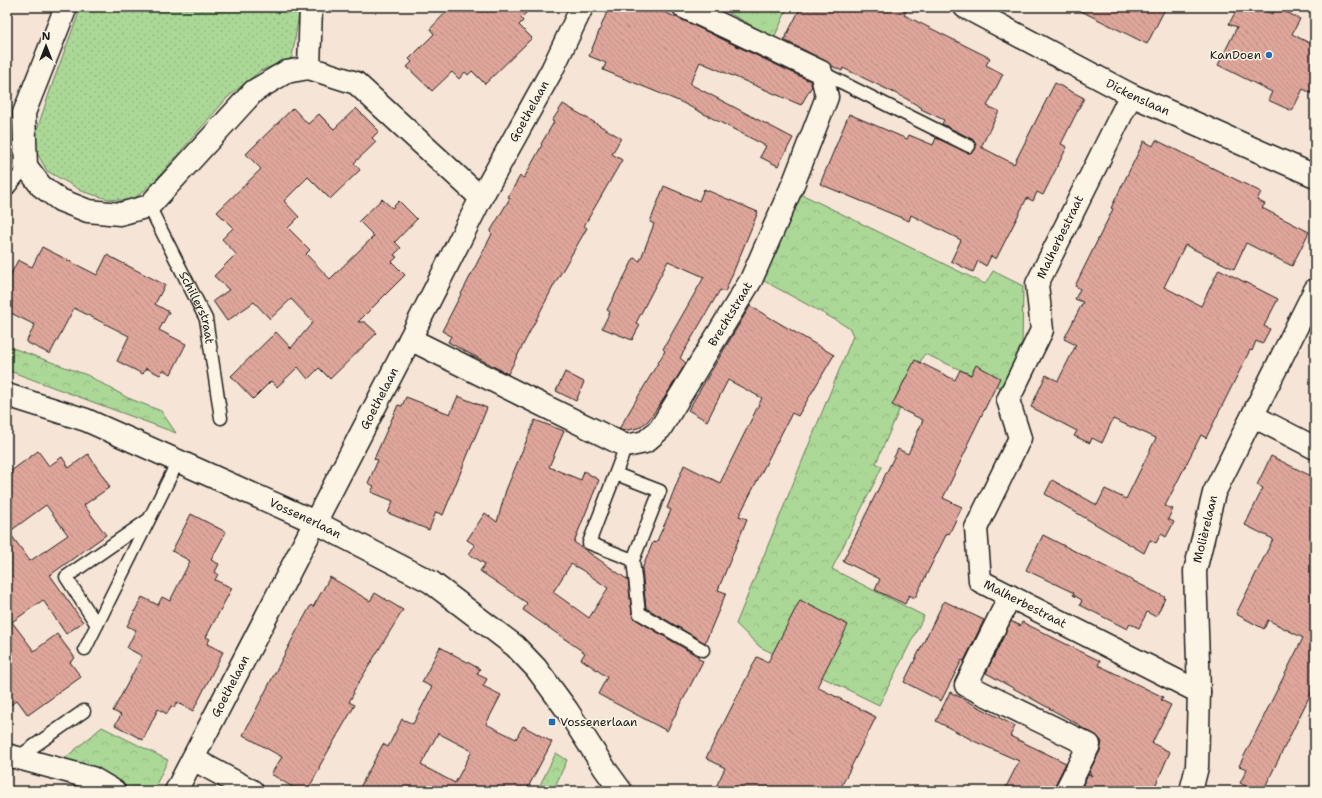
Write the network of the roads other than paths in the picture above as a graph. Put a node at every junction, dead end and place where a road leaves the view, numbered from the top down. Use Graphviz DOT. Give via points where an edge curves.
graph roads {
  1 [pos="66,7"];
  2 [pos="311,7"];
  3 [pos="582,7"];
  4 [pos="684,7"];
  5 [pos="967,8"];
  6 [pos="309,68"];
  7 [pos="821,72"];
  8 [pos="1131,95"];
  9 [pos="969,146"];
  10 [pos="26,166"];
  11 [pos="1315,176"];
  12 [pos="7,190"];
  13 [pos="481,198"];
  14 [pos="150,206"];
  15 [pos="1315,290"];
  16 [pos="410,339"];
  17 [pos="7,394"];
  18 [pos="1253,416"];
  19 [pos="221,418"];
  20 [pos="626,446"];
  21 [pos="1315,448"];
  22 [pos="178,461"];
  23 [pos="616,474"];
  24 [pos="150,519"];
  25 [pos="315,522"];
  26 [pos="633,560"];
  27 [pos="1010,596"];
  28 [pos="97,625"];
  29 [pos="85,649"];
  30 [pos="704,650"];
  31 [pos="1199,692"];
  32 [pos="84,711"];
  33 [pos="12,757"];
  34 [pos="193,759"];
  35 [pos="114,791"];
  36 [pos="176,791"];
  37 [pos="252,791"];
  38 [pos="621,791"];
  39 [pos="1066,791"];
  40 [pos="1191,791"];
  1 -- 10 [label="street" via="24,113"];
  2 -- 6 [label="street"];
  3 -- 13 [label="street, Goethelaan" via="552,70"];
  4 -- 7 [label="street"];
  5 -- 8 [label="street, Dickenslaan"];
  6 -- 13 [label="street" via="356,83"];
  6 -- 14 [label="street" via="286,72 254,91"];
  7 -- 9 [label="lane"];
  7 -- 20 [label="street, Brechtstraat" via="827,97 794,182 751,280 660,429 645,442"];
  8 -- 11 [label="street, Dickenslaan"];
  8 -- 27 [label="street, Malherbestraat" via="1037,284 1042,330 1008,400 1020,438 976,528 980,581"];
  10 -- 12 [label="lane"];
  10 -- 14 [label="street" via="41,186 60,200 88,211 120,214"];
  13 -- 16 [label="street, Goethelaan"];
  14 -- 19 [label="lane, Schillerstraat" via="206,319"];
  15 -- 18 [label="street, Molièrelaan"];
  16 -- 20 [label="street"];
  16 -- 25 [label="street, Goethelaan"];
  17 -- 22 [label="street, Vossenerlaan" via="86,420"];
  18 -- 21 [label="street"];
  18 -- 31 [label="street, Molièrelaan" via="1214,493 1195,571"];
  20 -- 23 [label="lane"];
  22 -- 24 [label="lane"];
  22 -- 25 [label="street, Vossenerlaan"];
  23 -- 26 [label="lane" via="589,543"];
  23 -- 26 [label="lane" via="660,491"];
  24 -- 28 [label="lane"];
  24 -- 28 [label="lane" via="66,577"];
  25 -- 34 [label="street, Goethelaan"];
  25 -- 38 [label="street, Vossenerlaan" via="431,582 514,646 536,668 567,710"];
  26 -- 30 [label="lane" via="639,613"];
  27 -- 31 [label="street, Malherbestraat"];
  27 -- 39 [label="street" via="966,685 1088,746"];
  28 -- 29 [label="lane"];
  31 -- 40 [label="street, Molièrelaan" via="1197,767"];
  32 -- 33 [label="lane"];
  33 -- 35 [label="street" via="92,778"];
  34 -- 36 [label="street, Goethelaan"];
  34 -- 37 [label="street"];
}
